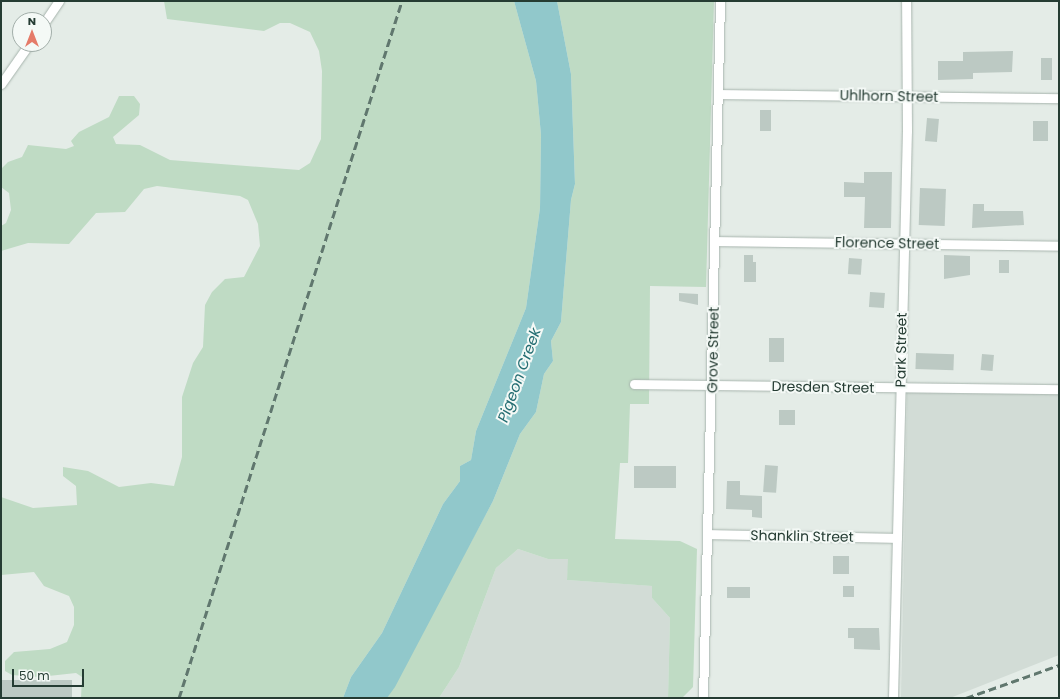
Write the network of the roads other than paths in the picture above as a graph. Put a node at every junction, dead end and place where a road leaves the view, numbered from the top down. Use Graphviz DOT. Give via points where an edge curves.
graph roads {
  1 [pos="59,1"];
  2 [pos="720,1"];
  3 [pos="906,1"];
  4 [pos="52,12"];
  5 [pos="23,52"];
  6 [pos="1,84"];
  7 [pos="719,94"];
  8 [pos="907,96"];
  9 [pos="1059,98"];
  10 [pos="715,241"];
  11 [pos="904,243"];
  12 [pos="1059,246"];
  13 [pos="634,384"];
  14 [pos="712,385"];
  15 [pos="901,388"];
  16 [pos="1059,389"];
  17 [pos="708,534"];
  18 [pos="896,538"];
  19 [pos="703,698"];
  20 [pos="893,698"];
  1 -- 4 [label="street"];
  2 -- 7 [label="street, Grove Street"];
  3 -- 8 [label="street, Park Street"];
  5 -- 6 [label="street"];
  7 -- 8 [label="street, Uhlhorn Street"];
  7 -- 10 [label="street, Grove Street"];
  8 -- 9 [label="street, Uhlhorn Street"];
  8 -- 11 [label="street, Park Street"];
  10 -- 11 [label="street, Florence Street"];
  10 -- 14 [label="street, Grove Street"];
  11 -- 12 [label="street, Florence Street"];
  11 -- 15 [label="street, Park Street"];
  13 -- 14 [label="street, Dresden Street"];
  14 -- 15 [label="street, Dresden Street"];
  14 -- 17 [label="street, Grove Street"];
  15 -- 16 [label="street, Dresden Street"];
  15 -- 18 [label="street, Park Street"];
  17 -- 18 [label="street, Shanklin Street"];
  17 -- 19 [label="street, Grove Street"];
  18 -- 20 [label="street, Park Street"];
}
